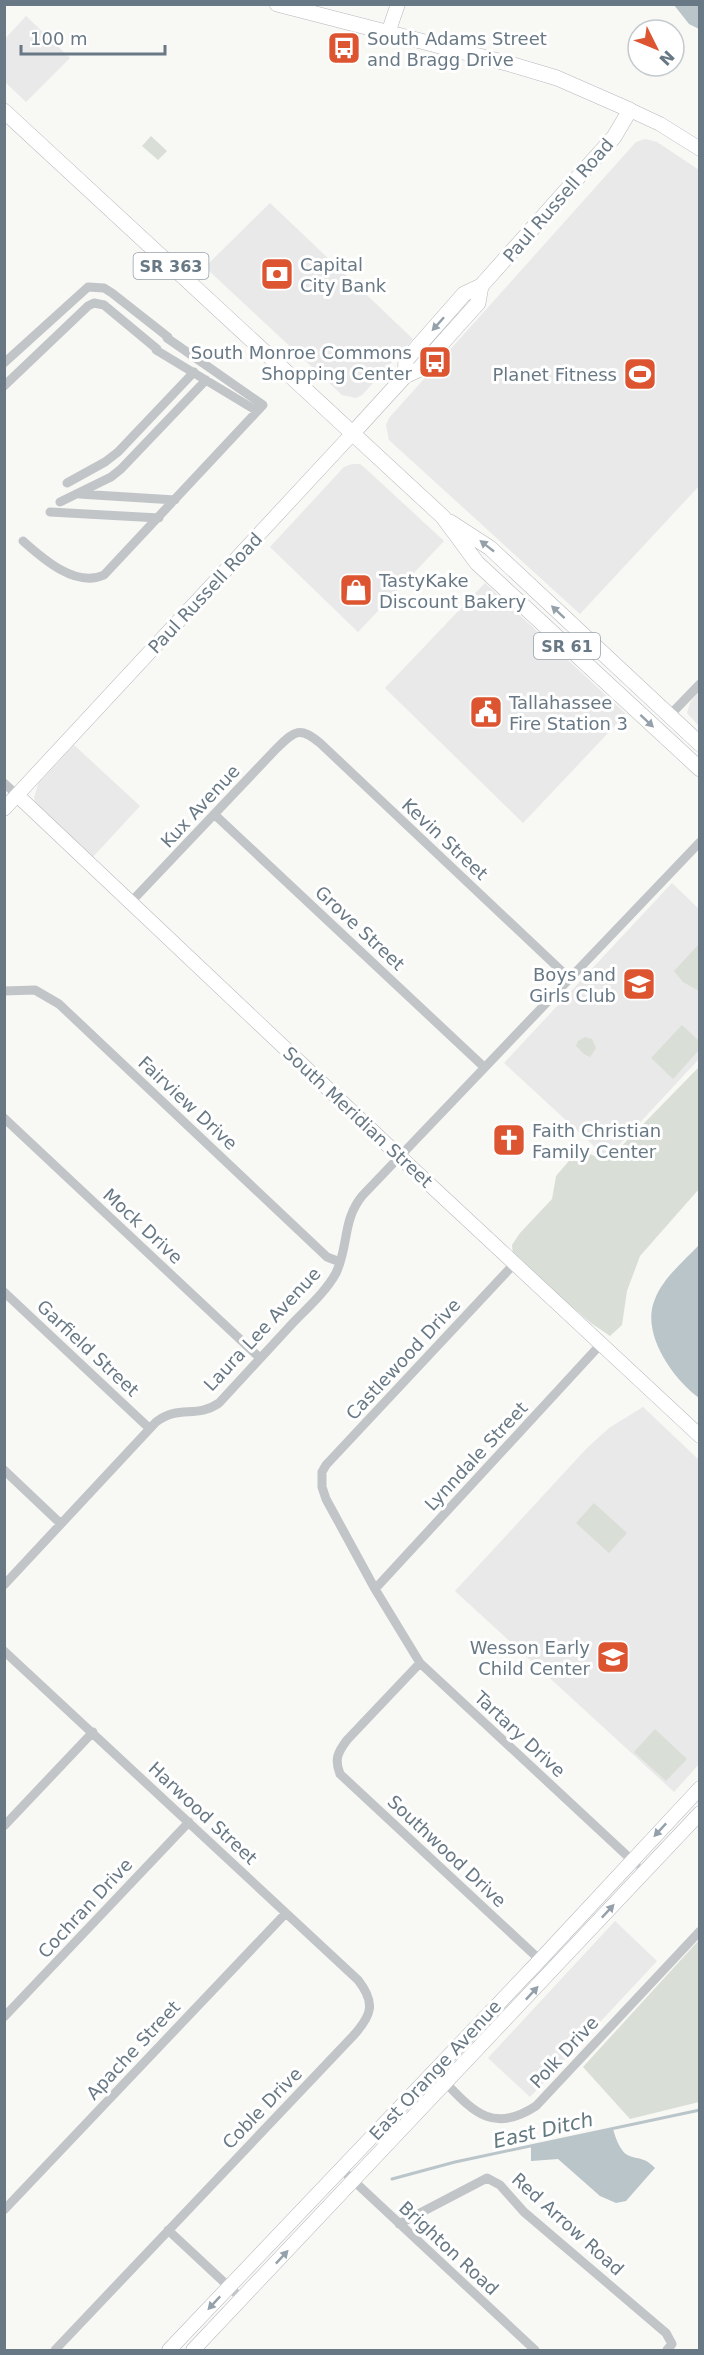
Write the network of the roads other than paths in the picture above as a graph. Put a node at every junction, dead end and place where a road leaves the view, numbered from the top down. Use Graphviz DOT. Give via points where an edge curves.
graph roads {
  1 [pos="278,4"];
  2 [pos="398,4"];
  3 [pos="388,33"];
  4 [pos="630,110"];
  5 [pos="4,111"];
  6 [pos="699,149"];
  7 [pos="4,363"];
  8 [pos="194,372"];
  9 [pos="206,380"];
  10 [pos="4,386"];
  11 [pos="257,411"];
  12 [pos="352,434"];
  13 [pos="67,483"];
  14 [pos="76,494"];
  15 [pos="175,500"];
  16 [pos="60,502"];
  17 [pos="50,512"];
  18 [pos="442,517"];
  19 [pos="159,518"];
  20 [pos="23,541"];
  21 [pos="526,582"];
  22 [pos="499,584"];
  23 [pos="608,658"];
  24 [pos="595,672"];
  25 [pos="699,684"];
  26 [pos="669,716"];
  27 [pos="294,733"];
  28 [pos="699,744"];
  29 [pos="699,769"];
  30 [pos="4,783"];
  31 [pos="17,795"];
  32 [pos="4,809"];
  33 [pos="214,814"];
  34 [pos="699,842"];
  35 [pos="130,903"];
  36 [pos="569,978"];
  37 [pos="4,991"];
  38 [pos="484,1067"];
  39 [pos="4,1118"];
  40 [pos="399,1156"];
  41 [pos="340,1262"];
  42 [pos="515,1263"];
  43 [pos="4,1292"];
  44 [pos="600,1345"];
  45 [pos="260,1358"];
  46 [pos="149,1428"];
  47 [pos="699,1436"];
  48 [pos="4,1470"];
  49 [pos="322,1481"];
  50 [pos="61,1524"];
  51 [pos="4,1585"];
  52 [pos="375,1589"];
  53 [pos="4,1651"];
  54 [pos="420,1663"];
  55 [pos="93,1732"];
  56 [pos="699,1788"];
  57 [pos="699,1813"];
  58 [pos="189,1822"];
  59 [pos="4,1826"];
  60 [pos="632,1860"];
  61 [pos="645,1872"];
  62 [pos="286,1912"];
  63 [pos="699,1931"];
  64 [pos="540,1959"];
  65 [pos="370,2004"];
  66 [pos="4,2017"];
  67 [pos="434,2071"];
  68 [pos="447,2083"];
  69 [pos="341,2169"];
  70 [pos="354,2181"];
  71 [pos="4,2210"];
  72 [pos="399,2224"];
  73 [pos="168,2230"];
  74 [pos="229,2287"];
  75 [pos="242,2299"];
  76 [pos="55,2350"];
  77 [pos="169,2350"];
  78 [pos="193,2350"];
  79 [pos="535,2350"];
  80 [pos="667,2350"];
  1 -- 3 [label="main road"];
  2 -- 3 [label="street"];
  3 -- 4 [label="main road" via="510,63 557,78"];
  4 -- 6 [label="street"];
  4 -- 12 [label="main road, Paul Russell Road" via="614,137 481,286 478,303 418,370 405,376"];
  5 -- 12 [label="main road, SR 363"];
  7 -- 11 [label="street" via="88,287 104,288 263,405"];
  8 -- 9 [label="street"];
  8 -- 10 [label="street" via="157,349 104,305 94,303"];
  8 -- 13 [label="street" via="118,452"];
  9 -- 11 [label="street"];
  9 -- 14 [label="street" via="121,470"];
  11 -- 15 [label="street"];
  12 -- 18 [label="main road, SR 61"];
  12 -- 31 [label="street, Paul Russell Road"];
  14 -- 15 [label="street"];
  14 -- 16 [label="street"];
  15 -- 19 [label="street"];
  17 -- 19 [label="street"];
  21 -- 18 [label="main road, SR 61, one-way" via="485,543"];
  18 -- 22 [label="main road, SR 61" via="477,563"];
  19 -- 20 [label="street" via="116,565 90,580 72,575"];
  21 -- 22 [label="main road" via="509,579"];
  23 -- 21 [label="main road, SR 61, one-way"];
  22 -- 24 [label="main road, SR 61"];
  23 -- 24 [label="main road"];
  23 -- 26 [label="main road, SR 61"];
  24 -- 29 [label="main road, SR 61, one-way"];
  25 -- 26 [label="street"];
  26 -- 28 [label="main road, SR 61"];
  27 -- 33 [label="street, Kux Avenue"];
  27 -- 36 [label="street, Kevin Street" via="309,734 320,743"];
  30 -- 31 [label="street"];
  31 -- 32 [label="street, Paul Russell Road"];
  31 -- 35 [label="street, South Meridian Street"];
  33 -- 35 [label="street, Kux Avenue"];
  33 -- 38 [label="street, Grove Street"];
  34 -- 36 [label="street, Laura Lee Avenue"];
  35 -- 40 [label="street, South Meridian Street"];
  36 -- 38 [label="street, Laura Lee Avenue"];
  37 -- 41 [label="street, Fairview Drive" via="35,990 53,1000 327,1257"];
  38 -- 40 [label="street, Laura Lee Avenue"];
  39 -- 45 [label="street, Mock Drive"];
  40 -- 41 [label="street, Laura Lee Avenue" via="353,1207"];
  40 -- 42 [label="street, South Meridian Street"];
  41 -- 45 [label="street, Laura Lee Avenue" via="326,1287"];
  42 -- 44 [label="street, South Meridian Street"];
  42 -- 49 [label="street, Castlewood Drive" via="326,1465"];
  43 -- 46 [label="street, Garfield Street"];
  44 -- 47 [label="street, South Meridian Street"];
  44 -- 52 [label="street, Lynndale Street"];
  45 -- 46 [label="street, Laura Lee Avenue" via="219,1403 197,1412 172,1412"];
  46 -- 50 [label="street, Laura Lee Avenue"];
  48 -- 50 [label="street"];
  49 -- 52 [label="street, Tartary Drive" via="326,1499"];
  50 -- 51 [label="street, Laura Lee Avenue"];
  52 -- 54 [label="street, Tartary Drive"];
  53 -- 55 [label="street, Harwood Street"];
  54 -- 60 [label="street, Tartary Drive"];
  54 -- 64 [label="street, Southwood Drive" via="338,1752 336,1764 340,1774"];
  55 -- 58 [label="street, Harwood Street"];
  55 -- 59 [label="street"];
  56 -- 60 [label="street, East Orange Avenue, one-way"];
  57 -- 61 [label="street, East Orange Avenue"];
  58 -- 62 [label="street, Harwood Street"];
  58 -- 66 [label="street, Cochran Drive"];
  60 -- 61 [label="street, Tartary Drive"];
  60 -- 64 [label="street, East Orange Avenue"];
  68 -- 61 [label="street, East Orange Avenue, one-way"];
  62 -- 65 [label="street, Harwood Street" via="358,1980 367,1991"];
  62 -- 71 [label="street, Apache Street"];
  63 -- 68 [label="street, Polk Drive" via="536,2106 521,2116 489,2118"];
  64 -- 67 [label="street, East Orange Avenue"];
  65 -- 73 [label="street, Coble Drive" via="366,2019 353,2036"];
  67 -- 68 [label="street, Polk Drive"];
  67 -- 69 [label="street, East Orange Avenue"];
  68 -- 70 [label="street, East Orange Avenue"];
  69 -- 70 [label="street, Brighton Road"];
  69 -- 74 [label="street, East Orange Avenue"];
  70 -- 72 [label="street, Brighton Road"];
  75 -- 70 [label="street, East Orange Avenue, one-way"];
  72 -- 79 [label="street, Brighton Road"];
  72 -- 80 [label="street, Red Arrow Road" via="487,2178 500,2185 524,2212 666,2333 672,2343"];
  73 -- 74 [label="street"];
  73 -- 76 [label="street, Coble Drive"];
  74 -- 75 [label="street"];
  74 -- 77 [label="street, East Orange Avenue, one-way"];
  75 -- 78 [label="street, East Orange Avenue"];
}
